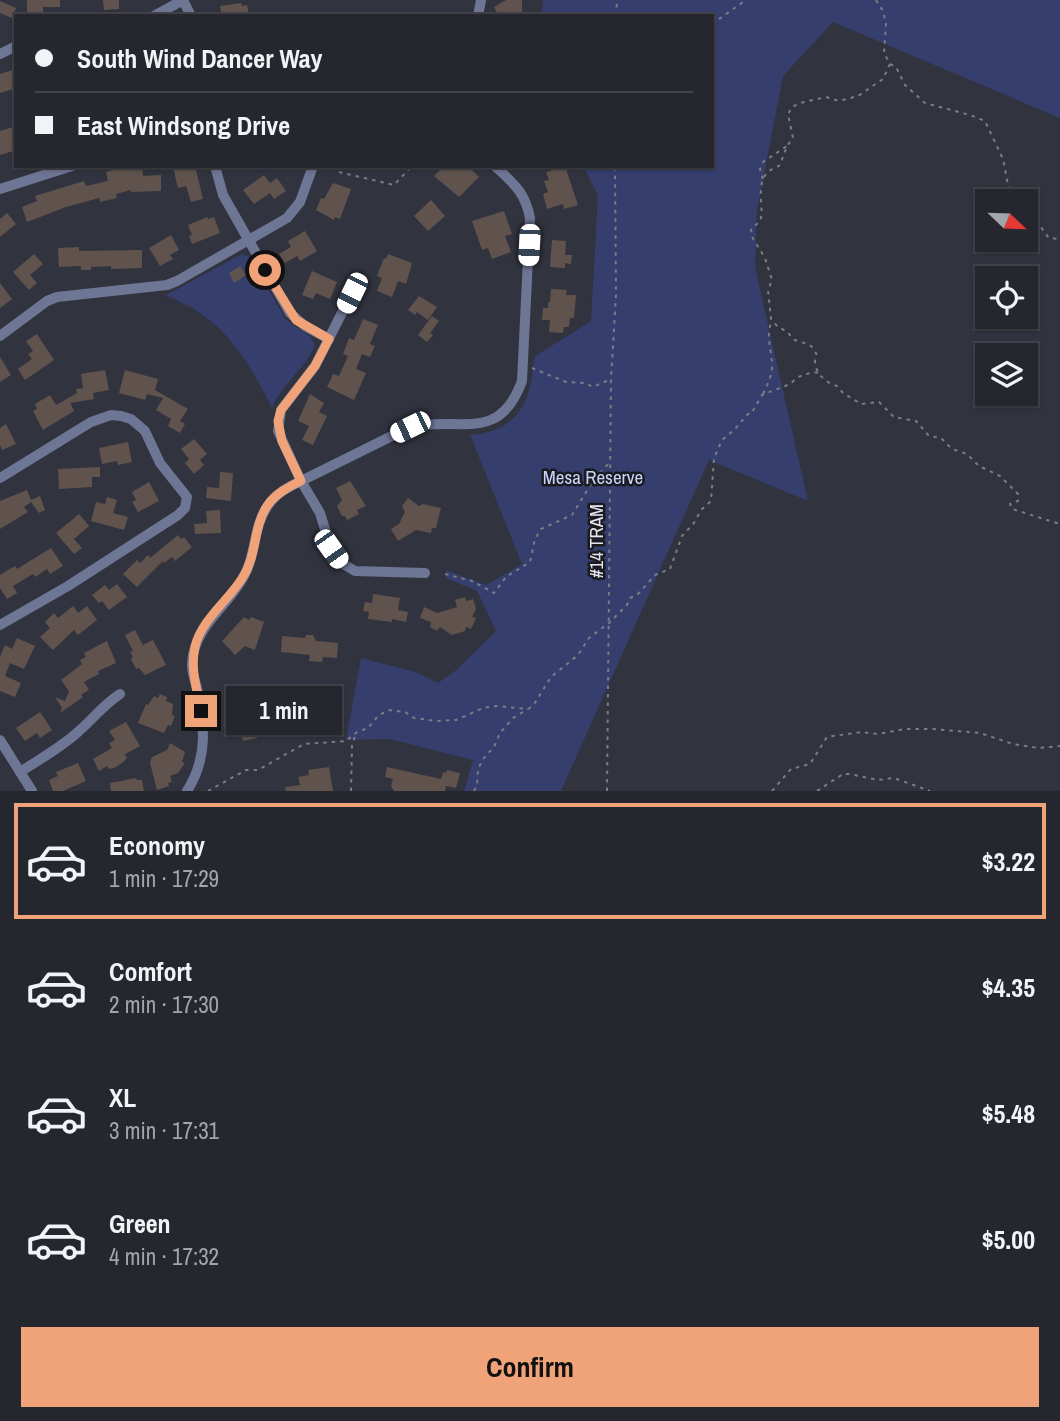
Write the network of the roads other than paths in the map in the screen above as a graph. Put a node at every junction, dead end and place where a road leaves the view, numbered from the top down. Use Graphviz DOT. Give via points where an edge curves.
graph roads {
  1 [pos="183,0"];
  2 [pos="158,14"];
  3 [pos="66,168"];
  4 [pos="215,168"];
  5 [pos="312,168"];
  6 [pos="497,168"];
  7 [pos="0,189"];
  8 [pos="249,241"];
  9 [pos="355,279"];
  10 [pos="0,336"];
  11 [pos="329,339"];
  12 [pos="0,478"];
  13 [pos="301,481"];
  14 [pos="425,573"];
  15 [pos="0,625"];
  16 [pos="120,694"];
  17 [pos="0,740"];
  18 [pos="20,772"];
  19 [pos="32,791"];
  20 [pos="187,791"];
  1 -- 2 [label="street"];
  3 -- 7 [label="street"];
  4 -- 8 [label="street" via="219,185"];
  5 -- 8 [label="street" via="294,210"];
  6 -- 13 [label="street" via="520,190 530,218 522,381 510,407 488,422 410,427"];
  8 -- 10 [label="street" via="167,285 57,297"];
  8 -- 11 [label="street" via="290,313"];
  9 -- 11 [label="street"];
  11 -- 13 [label="street" via="278,421"];
  12 -- 15 [label="street" via="91,422 121,416 145,431 160,463 187,497 178,514"];
  13 -- 14 [label="street" via="340,562 355,570"];
  13 -- 20 [label="street" via="267,506 244,575 196,643 192,665 205,734 201,759"];
  16 -- 18 [label="street" via="67,742"];
  17 -- 18 [label="street"];
  18 -- 19 [label="street"];
}
